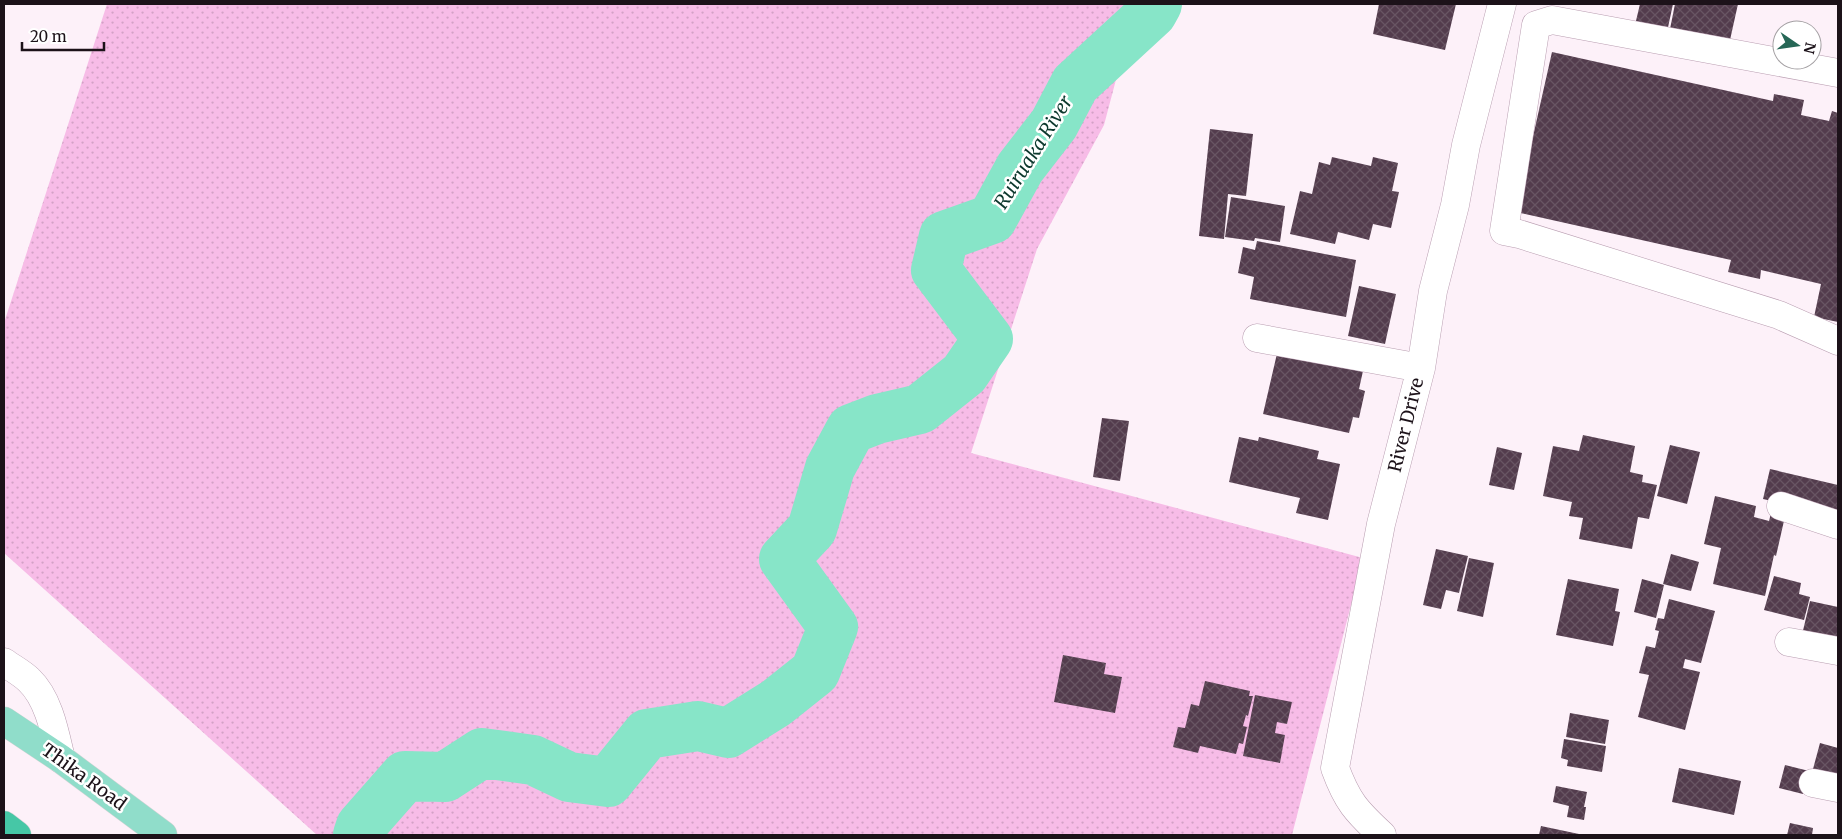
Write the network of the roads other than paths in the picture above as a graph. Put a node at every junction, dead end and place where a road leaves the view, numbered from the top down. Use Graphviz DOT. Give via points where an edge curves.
graph roads {
  1 [pos="1502,4"];
  2 [pos="1838,73"];
  3 [pos="1256,338"];
  4 [pos="1838,341"];
  5 [pos="1421,368"];
  6 [pos="1781,506"];
  7 [pos="1838,525"];
  8 [pos="1789,642"];
  9 [pos="1838,651"];
  10 [pos="4,662"];
  11 [pos="4,721"];
  12 [pos="60,759"];
  13 [pos="4,825"];
  14 [pos="17,835"];
  15 [pos="163,835"];
  16 [pos="1382,835"];
  1 -- 5 [label="street, River Drive" via="1433,291"];
  2 -- 4 [label="street" via="1552,20 1536,25 1504,231 1779,315"];
  3 -- 5 [label="street"];
  5 -- 16 [label="street, River Drive" via="1382,524 1336,768 1343,789 1357,812"];
  6 -- 7 [label="street"];
  8 -- 9 [label="street"];
  10 -- 12 [label="street" via="30,681 43,701 52,721"];
  11 -- 12 [label="main road, Thika Road"];
  12 -- 15 [label="main road, Thika Road"];
  13 -- 14 [label="highway"];
}
